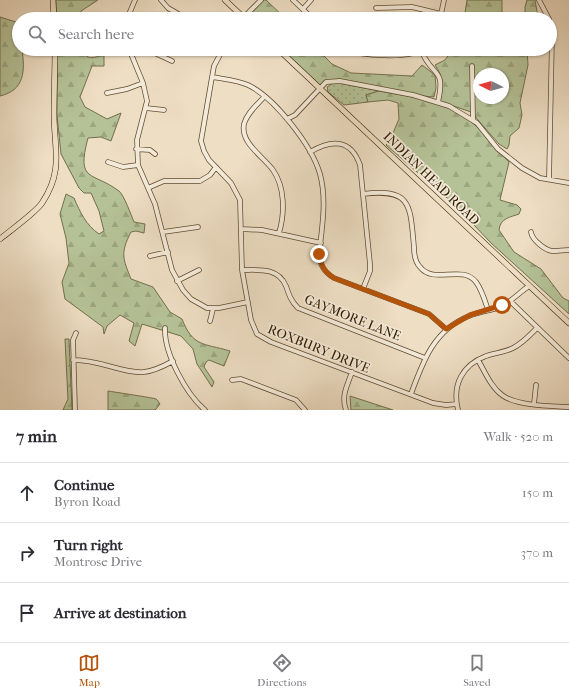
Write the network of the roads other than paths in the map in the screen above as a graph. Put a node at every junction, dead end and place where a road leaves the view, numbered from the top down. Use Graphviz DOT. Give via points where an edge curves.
graph roads {
  1 [pos="53,0"];
  2 [pos="135,0"];
  3 [pos="160,0"];
  4 [pos="226,0"];
  5 [pos="261,0"];
  6 [pos="293,0"];
  7 [pos="311,0"];
  8 [pos="444,0"];
  9 [pos="540,0"];
  10 [pos="376,8"];
  11 [pos="303,9"];
  12 [pos="54,12"];
  13 [pos="131,12"];
  14 [pos="175,12"];
  15 [pos="237,12"];
  16 [pos="249,12"];
  17 [pos="306,12"];
  18 [pos="426,12"];
  19 [pos="442,12"];
  20 [pos="546,12"];
  21 [pos="55,56"];
  22 [pos="131,56"];
  23 [pos="161,56"];
  24 [pos="219,56"];
  25 [pos="286,56"];
  26 [pos="424,56"];
  27 [pos="552,56"];
  28 [pos="172,61"];
  29 [pos="472,66"];
  30 [pos="212,77"];
  31 [pos="143,83"];
  32 [pos="320,88"];
  33 [pos="107,93"];
  34 [pos="264,97"];
  35 [pos="438,102"];
  36 [pos="146,108"];
  37 [pos="164,110"];
  38 [pos="287,119"];
  39 [pos="473,120"];
  40 [pos="136,149"];
  41 [pos="310,152"];
  42 [pos="155,154"];
  43 [pos="108,162"];
  44 [pos="138,166"];
  45 [pos="216,167"];
  46 [pos="549,179"];
  47 [pos="569,183"];
  48 [pos="148,188"];
  49 [pos="363,194"];
  50 [pos="198,227"];
  51 [pos="241,229"];
  52 [pos="163,232"];
  53 [pos="531,232"];
  54 [pos="279,233"];
  55 [pos="0,239"];
  56 [pos="321,243"];
  57 [pos="569,250"];
  58 [pos="168,252"];
  59 [pos="150,256"];
  60 [pos="199,270"];
  61 [pos="242,270"];
  62 [pos="178,281"];
  63 [pos="529,286"];
  64 [pos="363,289"];
  65 [pos="510,301"];
  66 [pos="248,302"];
  67 [pos="213,309"];
  68 [pos="488,310"];
  69 [pos="210,321"];
  70 [pos="569,323"];
  71 [pos="165,328"];
  72 [pos="537,328"];
  73 [pos="446,329"];
  74 [pos="76,333"];
  75 [pos="425,358"];
  76 [pos="569,358"];
  77 [pos="73,360"];
  78 [pos="478,360"];
  79 [pos="173,361"];
  80 [pos="352,372"];
  81 [pos="232,380"];
  82 [pos="536,385"];
  83 [pos="411,394"];
  84 [pos="457,404"];
  85 [pos="534,404"];
  86 [pos="569,407"];
  87 [pos="75,410"];
  88 [pos="205,410"];
  89 [pos="305,410"];
  90 [pos="346,410"];
  91 [pos="458,410"];
  1 -- 12 [label="main road"];
  2 -- 13 [label="street"];
  3 -- 14 [label="street"];
  4 -- 15 [label="main road"];
  5 -- 16 [label="street"];
  6 -- 11 [label="street"];
  7 -- 11 [label="street"];
  8 -- 19 [label="street"];
  9 -- 20 [label="street"];
  10 -- 18 [label="street" via="412,7"];
  11 -- 17 [label="street"];
  21 -- 55 [label="main road" via="54,116 58,149 54,178 42,204"];
  22 -- 31 [label="street"];
  23 -- 28 [label="street"];
  24 -- 30 [label="street, ROXBURY DRIVE"];
  25 -- 32 [label="main road, INDIAN HEAD ROAD"];
  26 -- 35 [label="street" via="441,78"];
  27 -- 46 [label="street"];
  29 -- 39 [label="street"];
  30 -- 34 [label="street" via="247,85"];
  30 -- 45 [label="street, ROXBURY DRIVE" via="201,141 209,160"];
  31 -- 33 [label="street"];
  31 -- 36 [label="street"];
  32 -- 35 [label="street" via="326,82 340,81"];
  32 -- 38 [label="street"];
  32 -- 63 [label="main road, INDIAN HEAD ROAD"];
  34 -- 38 [label="street"];
  34 -- 54 [label="street" via="246,118 244,133 274,171 278,181 283,212"];
  35 -- 39 [label="street"];
  36 -- 37 [label="street"];
  36 -- 40 [label="street"];
  38 -- 41 [label="street"];
  39 -- 46 [label="street" via="511,160 534,175"];
  40 -- 42 [label="street" via="150,150"];
  40 -- 44 [label="street"];
  41 -- 49 [label="street" via="332,140 346,147 357,156"];
  41 -- 56 [label="street" via="320,176 323,202"];
  43 -- 44 [label="street" via="123,167"];
  44 -- 48 [label="street"];
  45 -- 48 [label="street" via="206,179 200,181 164,181"];
  45 -- 51 [label="street, ROXBURY DRIVE" via="231,183 240,200"];
  46 -- 47 [label="street"];
  48 -- 52 [label="street" via="156,204"];
  49 -- 64 [label="street" via="370,271"];
  49 -- 68 [label="street" via="388,192 402,199 410,211 414,254 420,268 437,276 459,274 476,281"];
  50 -- 52 [label="street"];
  51 -- 54 [label="street"];
  51 -- 61 [label="street, ROXBURY DRIVE"];
  52 -- 58 [label="street"];
  53 -- 57 [label="street" via="536,241 545,248 552,251"];
  54 -- 56 [label="street"];
  56 -- 64 [label="street" via="320,260 326,273"];
  58 -- 59 [label="street"];
  58 -- 62 [label="street" via="172,270"];
  60 -- 62 [label="street"];
  61 -- 66 [label="street, ROXBURY DRIVE"];
  61 -- 75 [label="street, GAYMORE LANE" via="270,271 283,280 292,302 298,308"];
  62 -- 67 [label="street" via="191,298"];
  63 -- 65 [label="street"];
  63 -- 70 [label="main road, INDIAN HEAD ROAD"];
  64 -- 73 [label="street" via="429,314"];
  65 -- 68 [label="street"];
  65 -- 72 [label="street"];
  66 -- 67 [label="street"];
  66 -- 80 [label="street, ROXBURY DRIVE" via="253,326 257,334 264,339"];
  67 -- 69 [label="street"];
  68 -- 73 [label="street" via="470,315"];
  71 -- 79 [label="street" via="167,349"];
  72 -- 76 [label="street"];
  72 -- 78 [label="street" via="525,341 513,348"];
  73 -- 75 [label="street"];
  74 -- 77 [label="street" via="73,340"];
  75 -- 83 [label="street"];
  77 -- 79 [label="street" via="88,360 142,372 152,371"];
  77 -- 87 [label="street"];
  78 -- 84 [label="street" via="470,364 457,383"];
  78 -- 85 [label="street" via="494,388 503,396 513,401"];
  79 -- 88 [label="street" via="190,393"];
  80 -- 83 [label="street, ROXBURY DRIVE"];
  80 -- 90 [label="street" via="344,394"];
  81 -- 89 [label="street" via="241,379 296,400"];
  82 -- 85 [label="street"];
  83 -- 84 [label="street, ROXBURY DRIVE" via="433,403"];
  84 -- 91 [label="street"];
  85 -- 86 [label="street"];
}
